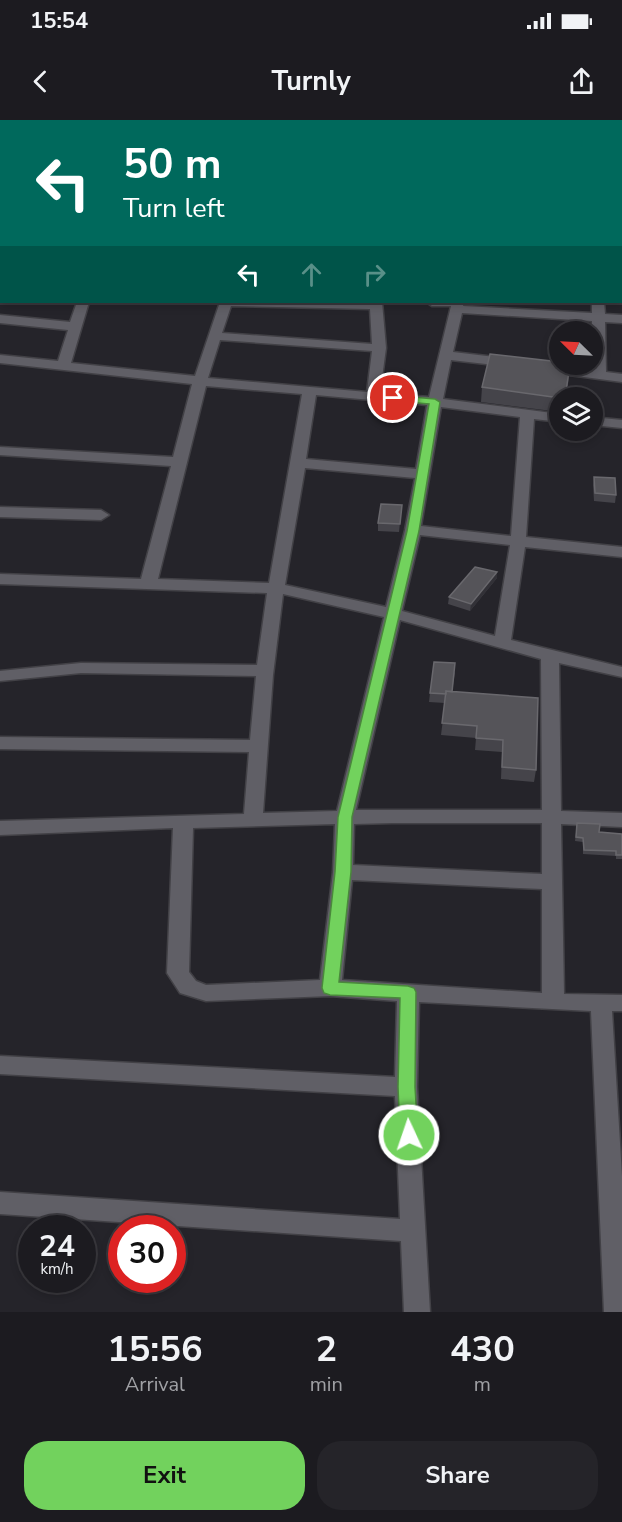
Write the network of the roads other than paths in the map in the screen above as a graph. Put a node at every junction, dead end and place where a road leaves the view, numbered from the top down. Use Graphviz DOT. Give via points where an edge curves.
graph roads {
  1 [pos="83,303"];
  2 [pos="226,303"];
  3 [pos="376,303"];
  4 [pos="440,303"];
  5 [pos="598,303"];
  6 [pos="457,305"];
  7 [pos="598,318"];
  8 [pos="622,319"];
  9 [pos="0,320"];
  10 [pos="598,321"];
  11 [pos="77,327"];
  12 [pos="215,336"];
  13 [pos="379,348"];
  14 [pos="446,355"];
  15 [pos="0,359"];
  16 [pos="63,366"];
  17 [pos="549,368"];
  18 [pos="603,375"];
  19 [pos="622,378"];
  20 [pos="200,381"];
  21 [pos="310,390"];
  22 [pos="373,396"];
  23 [pos="435,402"];
  24 [pos="527,414"];
  25 [pos="549,417"];
  26 [pos="603,422"];
  27 [pos="622,424"];
  28 [pos="0,451"];
  29 [pos="180,462"];
  30 [pos="300,462"];
  31 [pos="423,474"];
  32 [pos="0,512"];
  33 [pos="101,515"];
  34 [pos="413,531"];
  35 [pos="518,541"];
  36 [pos="622,552"];
  37 [pos="0,579"];
  38 [pos="148,585"];
  39 [pos="276,588"];
  40 [pos="395,614"];
  41 [pos="502,642"];
  42 [pos="550,656"];
  43 [pos="265,671"];
  44 [pos="622,672"];
  45 [pos="0,676"];
  46 [pos="0,743"];
  47 [pos="258,746"];
  48 [pos="551,816"];
  49 [pos="345,817"];
  50 [pos="254,820"];
  51 [pos="622,820"];
  52 [pos="183,821"];
  53 [pos="0,828"];
  54 [pos="343,872"];
  55 [pos="553,882"];
  56 [pos="330,988"];
  57 [pos="408,992"];
  58 [pos="553,1002"];
  59 [pos="611,1003"];
  60 [pos="0,1065"];
  61 [pos="406,1087"];
  62 [pos="0,1203"];
  63 [pos="414,1231"];
  64 [pos="417,1312"];
  65 [pos="618,1312"];
  1 -- 11 [label="street"];
  2 -- 12 [label="street"];
  3 -- 13 [label="street"];
  4 -- 6 [label="street"];
  5 -- 7 [label="street"];
  6 -- 7 [label="street"];
  6 -- 14 [label="street"];
  7 -- 8 [label="street"];
  7 -- 10 [label="street"];
  9 -- 11 [label="street"];
  11 -- 16 [label="street"];
  12 -- 13 [label="street"];
  12 -- 20 [label="street"];
  13 -- 22 [label="street"];
  14 -- 17 [label="street"];
  14 -- 23 [label="street"];
  15 -- 16 [label="street"];
  16 -- 20 [label="street"];
  18 -- 19 [label="street"];
  20 -- 21 [label="street"];
  20 -- 29 [label="street"];
  21 -- 22 [label="street"];
  21 -- 30 [label="street"];
  22 -- 23 [label="street"];
  23 -- 24 [label="street"];
  23 -- 31 [label="street"];
  24 -- 25 [label="street"];
  24 -- 35 [label="street"];
  26 -- 27 [label="street"];
  28 -- 29 [label="street"];
  29 -- 38 [label="street"];
  30 -- 31 [label="street"];
  30 -- 39 [label="street"];
  31 -- 34 [label="street"];
  32 -- 33 [label="street"];
  34 -- 35 [label="street"];
  34 -- 40 [label="street"];
  35 -- 36 [label="street"];
  35 -- 41 [label="street"];
  37 -- 38 [label="street"];
  38 -- 39 [label="street"];
  39 -- 40 [label="street"];
  39 -- 43 [label="street"];
  40 -- 41 [label="street"];
  40 -- 49 [label="street"];
  41 -- 42 [label="street"];
  42 -- 44 [label="street"];
  42 -- 48 [label="street"];
  43 -- 45 [label="street" via="81,668"];
  43 -- 47 [label="street"];
  46 -- 47 [label="street"];
  47 -- 50 [label="street"];
  48 -- 49 [label="street"];
  48 -- 51 [label="street"];
  48 -- 55 [label="street"];
  49 -- 50 [label="street"];
  49 -- 54 [label="street"];
  50 -- 52 [label="street"];
  52 -- 53 [label="street"];
  52 -- 56 [label="street" via="178,973 188,987 206,993"];
  54 -- 55 [label="street"];
  54 -- 56 [label="street"];
  55 -- 58 [label="street"];
  56 -- 57 [label="street"];
  57 -- 58 [label="street"];
  57 -- 61 [label="street"];
  58 -- 59 [label="street"];
  59 -- 65 [label="street"];
  60 -- 61 [label="street"];
  61 -- 63 [label="street"];
  62 -- 63 [label="street"];
  63 -- 64 [label="street"];
}
